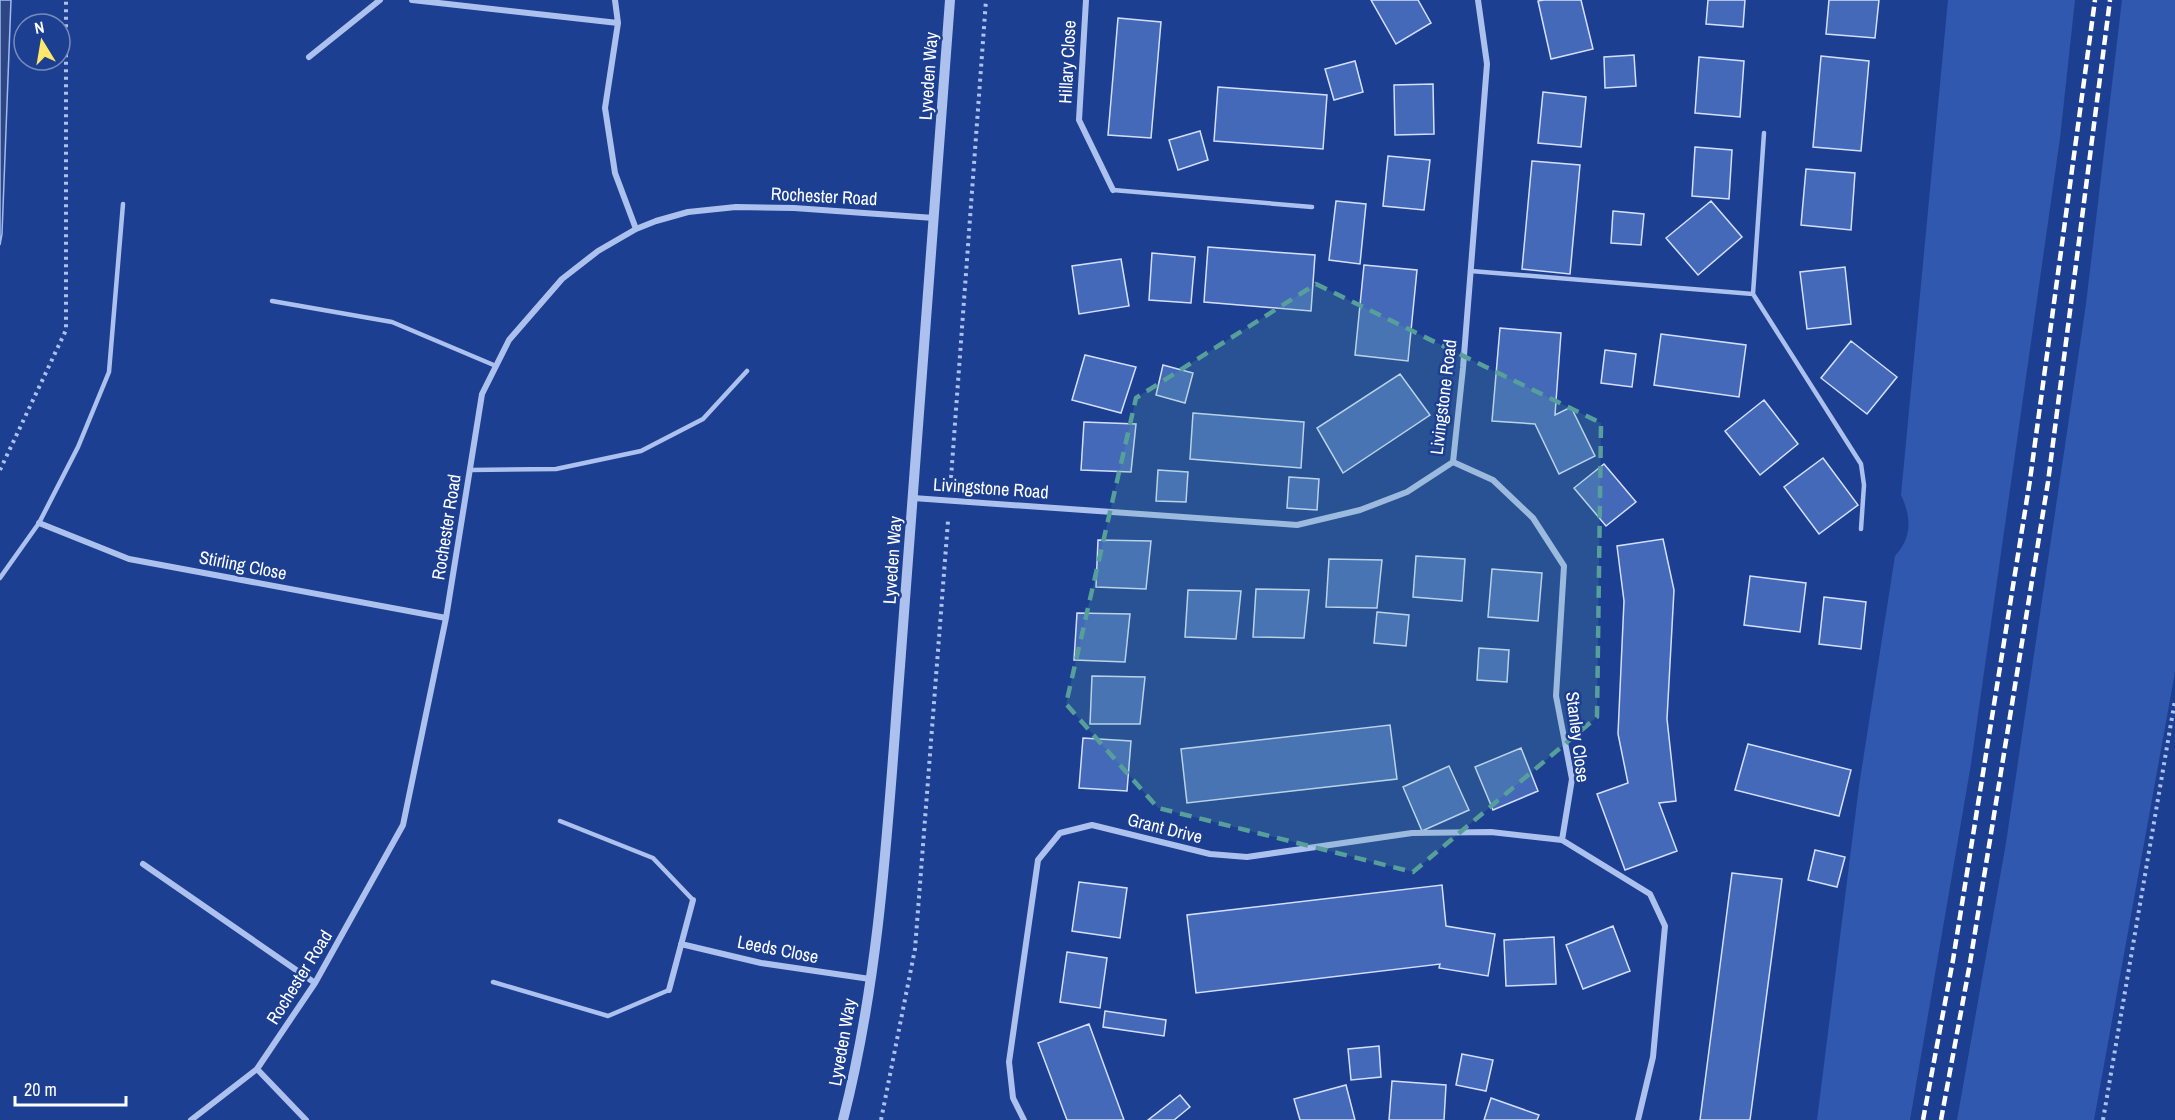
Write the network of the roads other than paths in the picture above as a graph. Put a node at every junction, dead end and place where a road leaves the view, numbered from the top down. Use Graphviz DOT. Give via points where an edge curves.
graph roads {
  1 [pos="380,0"];
  2 [pos="412,0"];
  3 [pos="615,0"];
  4 [pos="950,0"];
  5 [pos="1086,0"];
  6 [pos="1478,0"];
  7 [pos="618,23"];
  8 [pos="309,57"];
  9 [pos="1764,133"];
  10 [pos="1113,190"];
  11 [pos="123,204"];
  12 [pos="1312,207"];
  13 [pos="934,218"];
  14 [pos="636,229"];
  15 [pos="1470,271"];
  16 [pos="1753,294"];
  17 [pos="272,301"];
  18 [pos="496,366"];
  19 [pos="747,371"];
  20 [pos="1453,462"];
  21 [pos="470,470"];
  22 [pos="913,498"];
  23 [pos="39,523"];
  24 [pos="1861,529"];
  25 [pos="0,578"];
  26 [pos="446,618"];
  27 [pos="560,821"];
  28 [pos="1562,840"];
  29 [pos="144,864"];
  30 [pos="693,900"];
  31 [pos="681,944"];
  32 [pos="870,979"];
  33 [pos="493,982"];
  34 [pos="315,983"];
  35 [pos="669,990"];
  36 [pos="257,1069"];
  37 [pos="191,1120"];
  38 [pos="306,1120"];
  39 [pos="843,1120"];
  40 [pos="1024,1120"];
  41 [pos="1638,1120"];
  1 -- 8 [label="street"];
  2 -- 7 [label="street"];
  3 -- 7 [label="street"];
  4 -- 13 [label="street, Lyveden Way"];
  5 -- 10 [label="street, Hillary Close" via="1079,120"];
  6 -- 15 [label="street, Livingstone Road" via="1487,64"];
  7 -- 14 [label="street" via="605,108 615,173"];
  9 -- 16 [label="lane"];
  10 -- 12 [label="lane"];
  11 -- 23 [label="lane" via="109,372 78,447"];
  13 -- 14 [label="street, Rochester Road" via="736,207 688,212"];
  13 -- 22 [label="street, Lyveden Way"];
  14 -- 18 [label="street, Rochester Road" via="598,251 562,279 509,340"];
  15 -- 16 [label="lane"];
  15 -- 20 [label="street, Livingstone Road"];
  16 -- 24 [label="lane" via="1861,464"];
  17 -- 18 [label="lane" via="392,322"];
  18 -- 21 [label="street, Rochester Road" via="482,394"];
  19 -- 21 [label="lane" via="702,419 641,452 556,469"];
  20 -- 22 [label="street, Livingstone Road" via="1407,492 1360,510 1297,525"];
  20 -- 28 [label="street, Stanley Close" via="1493,480 1533,518 1564,566 1556,696 1572,779"];
  21 -- 26 [label="street, Rochester Road"];
  22 -- 32 [label="street, Lyveden Way" via="881,903"];
  23 -- 25 [label="lane"];
  23 -- 26 [label="street, Stirling Close" via="129,559"];
  26 -- 34 [label="street, Rochester Road" via="404,825"];
  27 -- 30 [label="lane" via="653,858"];
  28 -- 40 [label="street, Grant Drive" via="1491,832 1412,833 1247,857 1210,854 1092,825 1060,833 1038,860 1010,1062 1013,1098"];
  28 -- 41 [label="street" via="1650,894 1665,926 1653,1057"];
  29 -- 34 [label="street"];
  30 -- 31 [label="street"];
  31 -- 32 [label="street, Leeds Close" via="761,963"];
  31 -- 35 [label="street"];
  32 -- 39 [label="street, Lyveden Way"];
  33 -- 35 [label="lane" via="608,1016"];
  34 -- 36 [label="street, Rochester Road"];
  36 -- 37 [label="street, Rochester Road"];
  36 -- 38 [label="street"];
}
